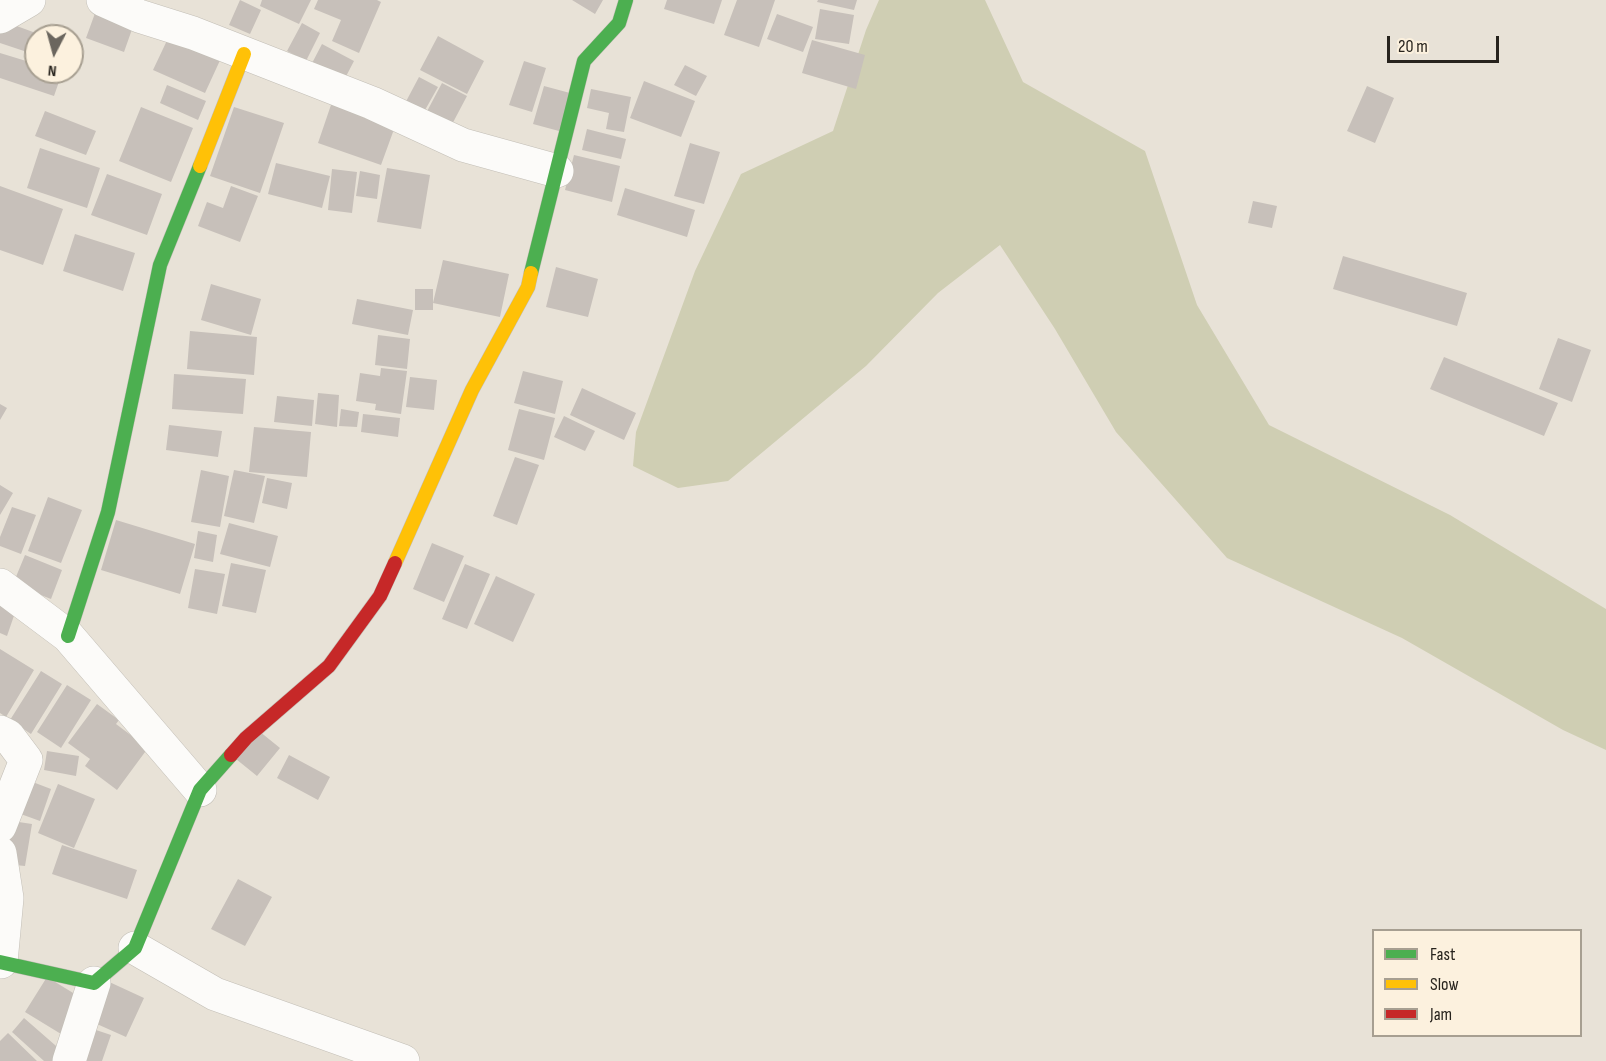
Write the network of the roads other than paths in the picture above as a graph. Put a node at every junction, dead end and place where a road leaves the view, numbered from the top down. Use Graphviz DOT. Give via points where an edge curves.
graph roads {
  1 [pos="29,0"];
  2 [pos="103,0"];
  3 [pos="626,0"];
  4 [pos="143,8"];
  5 [pos="0,17"];
  6 [pos="244,54"];
  7 [pos="557,171"];
  8 [pos="0,585"];
  9 [pos="68,636"];
  10 [pos="0,732"];
  11 [pos="200,790"];
  12 [pos="0,826"];
  13 [pos="0,853"];
  14 [pos="135,948"];
  15 [pos="1,962"];
  16 [pos="94,983"];
  17 [pos="69,1061"];
  18 [pos="403,1061"];
  1 -- 5 [label="street"];
  2 -- 4 [label="street"];
  3 -- 7 [label="street" via="619,23 584,61"];
  4 -- 6 [label="street"];
  6 -- 7 [label="street" via="463,145"];
  6 -- 9 [label="street" via="160,265 108,512"];
  7 -- 11 [label="street" via="528,287 472,390 380,596 328,666 246,738"];
  8 -- 9 [label="street"];
  9 -- 11 [label="street"];
  10 -- 12 [label="street" via="8,736 26,760"];
  11 -- 14 [label="street"];
  13 -- 15 [label="street" via="7,898"];
  14 -- 16 [label="street"];
  14 -- 18 [label="street" via="215,994"];
  15 -- 16 [label="street"];
  16 -- 17 [label="street"];
}
